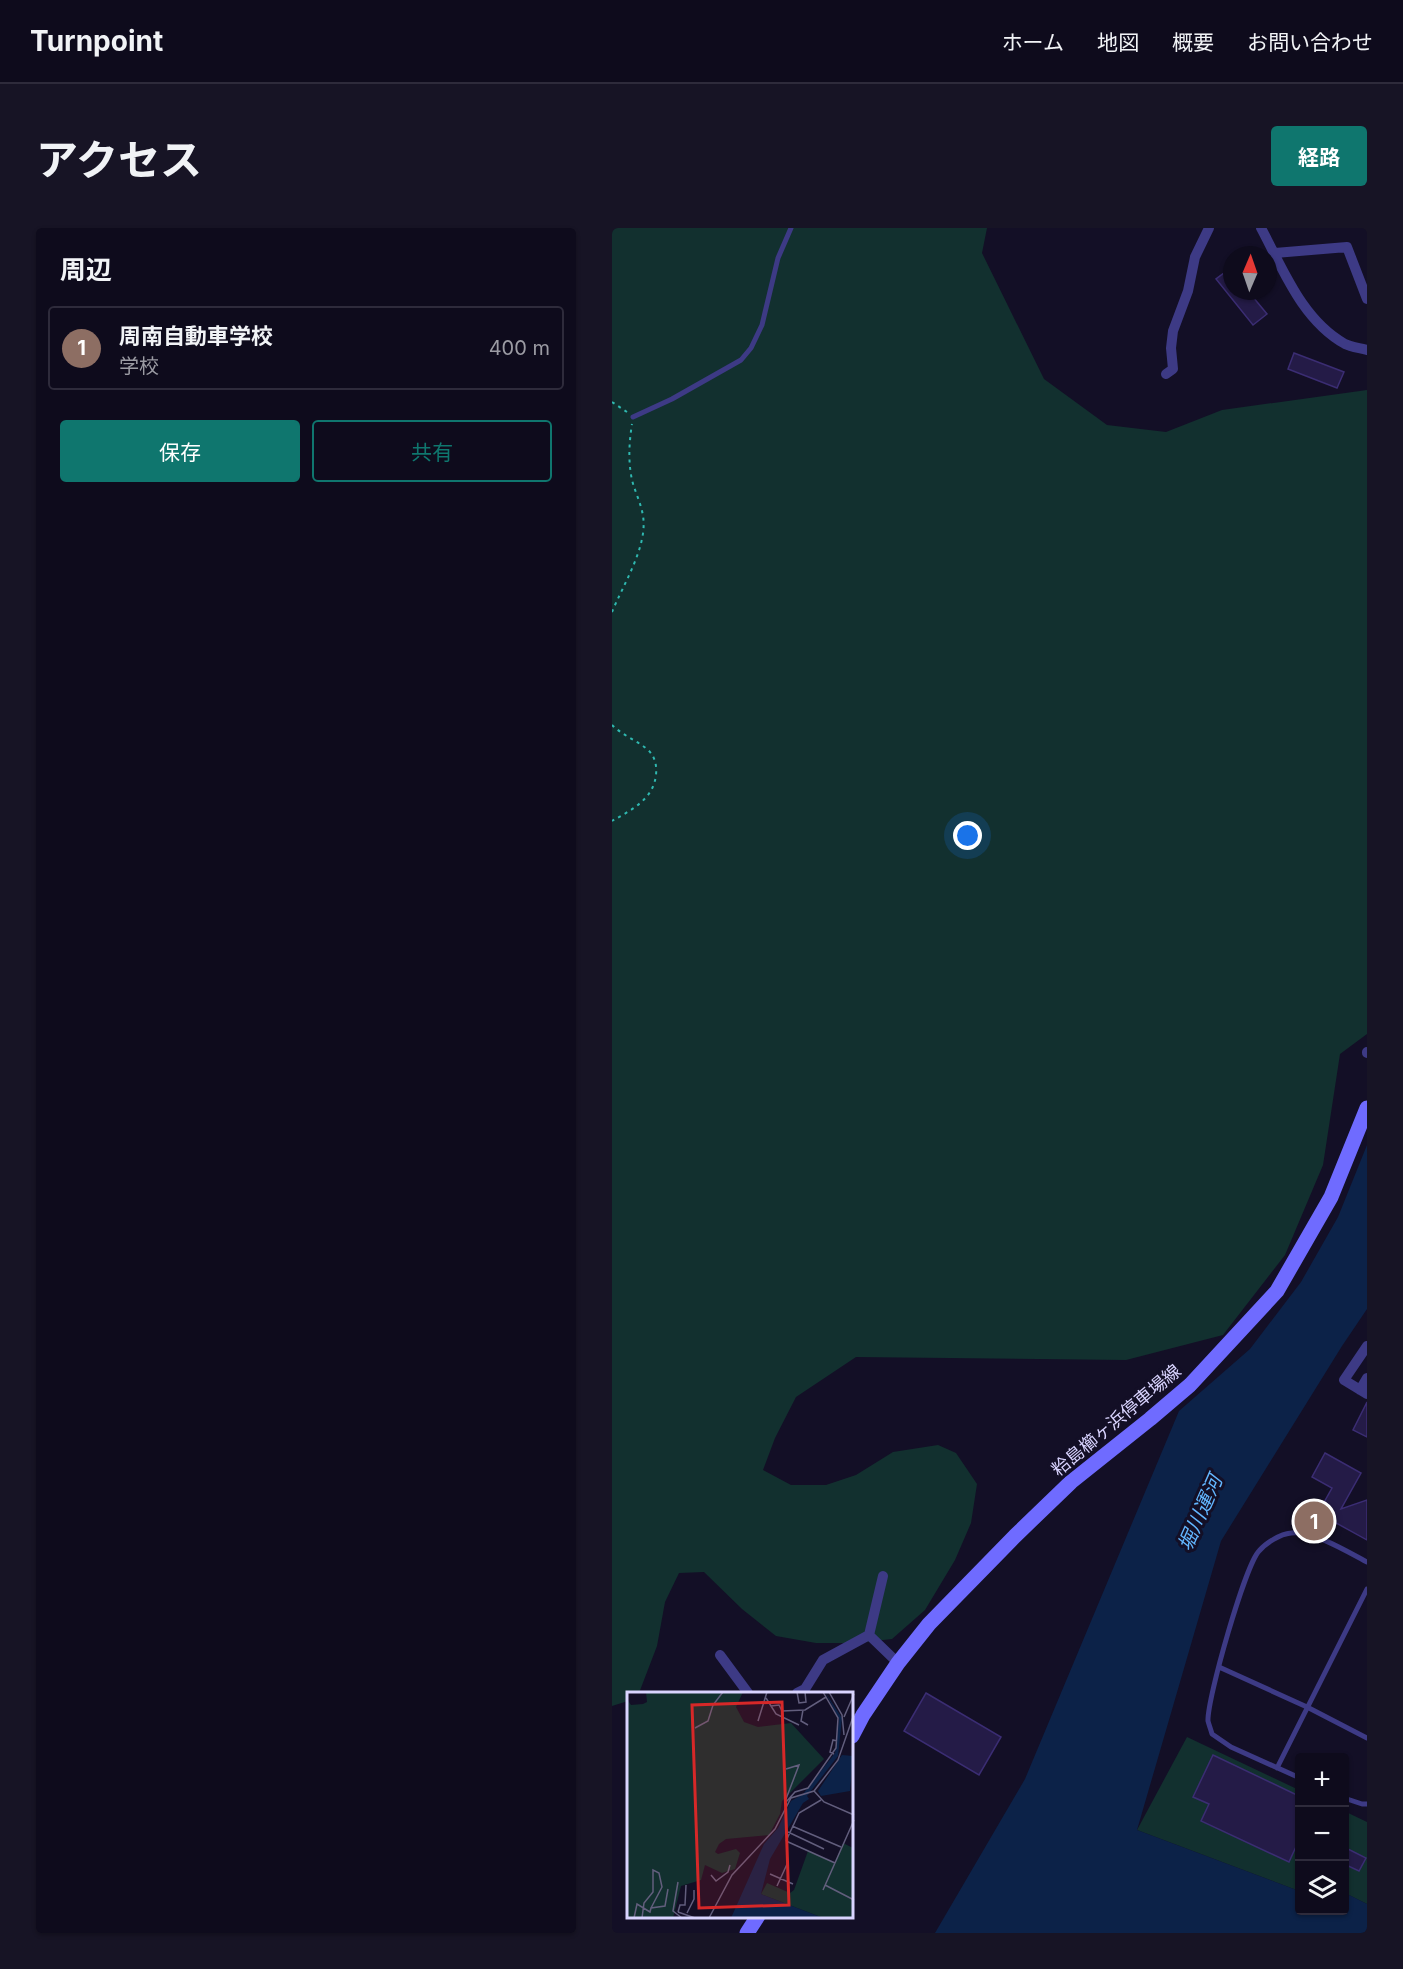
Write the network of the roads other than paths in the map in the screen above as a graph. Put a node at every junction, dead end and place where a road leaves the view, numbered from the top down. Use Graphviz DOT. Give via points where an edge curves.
graph roads {
  1 [pos="790,228"];
  2 [pos="1209,228"];
  3 [pos="1261,228"];
  4 [pos="1271,246"];
  5 [pos="1277,253"];
  6 [pos="1277,257"];
  7 [pos="1367,299"];
  8 [pos="1367,350"];
  9 [pos="1166,374"];
  10 [pos="633,417"];
  11 [pos="1367,1108"];
  12 [pos="1367,1346"];
  13 [pos="1367,1378"];
  14 [pos="1363,1392"];
  15 [pos="1367,1562"];
  16 [pos="883,1576"];
  17 [pos="1367,1589"];
  18 [pos="869,1635"];
  19 [pos="720,1655"];
  20 [pos="898,1664"];
  21 [pos="1219,1667"];
  22 [pos="747,1692"];
  23 [pos="799,1692"];
  24 [pos="1307,1707"];
  25 [pos="854,1732"];
  26 [pos="1367,1738"];
  27 [pos="1277,1768"];
  28 [pos="1295,1776"];
  29 [pos="1349,1800"];
  30 [pos="1367,1804"];
  31 [pos="757,1918"];
  32 [pos="747,1933"];
  1 -- 10 [label="lane" via="778,258 762,325 751,348 741,360"];
  2 -- 9 [label="street" via="1195,257 1173,331 1173,369"];
  3 -- 4 [label="street"];
  5 -- 7 [label="street" via="1347,247"];
  6 -- 8 [label="street" via="1302,304 1319,324 1346,344"];
  11 -- 20 [label="main road, 粭島櫛ヶ浜停車場線" via="1331,1197 1277,1291 1190,1384 1071,1482 1015,1536 929,1624"];
  12 -- 14 [label="street" via="1344,1380"];
  13 -- 14 [label="street"];
  15 -- 21 [label="lane" via="1316,1536 1291,1533 1272,1540 1249,1567"];
  16 -- 18 [label="street"];
  17 -- 24 [label="lane"];
  18 -- 20 [label="street"];
  18 -- 23 [label="street" via="823,1660"];
  19 -- 22 [label="street"];
  20 -- 25 [label="main road, 粭島櫛ヶ浜停車場線"];
  21 -- 24 [label="lane"];
  21 -- 27 [label="lane" via="1208,1721 1212,1734"];
  24 -- 26 [label="lane"];
  24 -- 27 [label="lane"];
  27 -- 28 [label="lane"];
  29 -- 30 [label="lane"];
  31 -- 32 [label="main road"];
}
